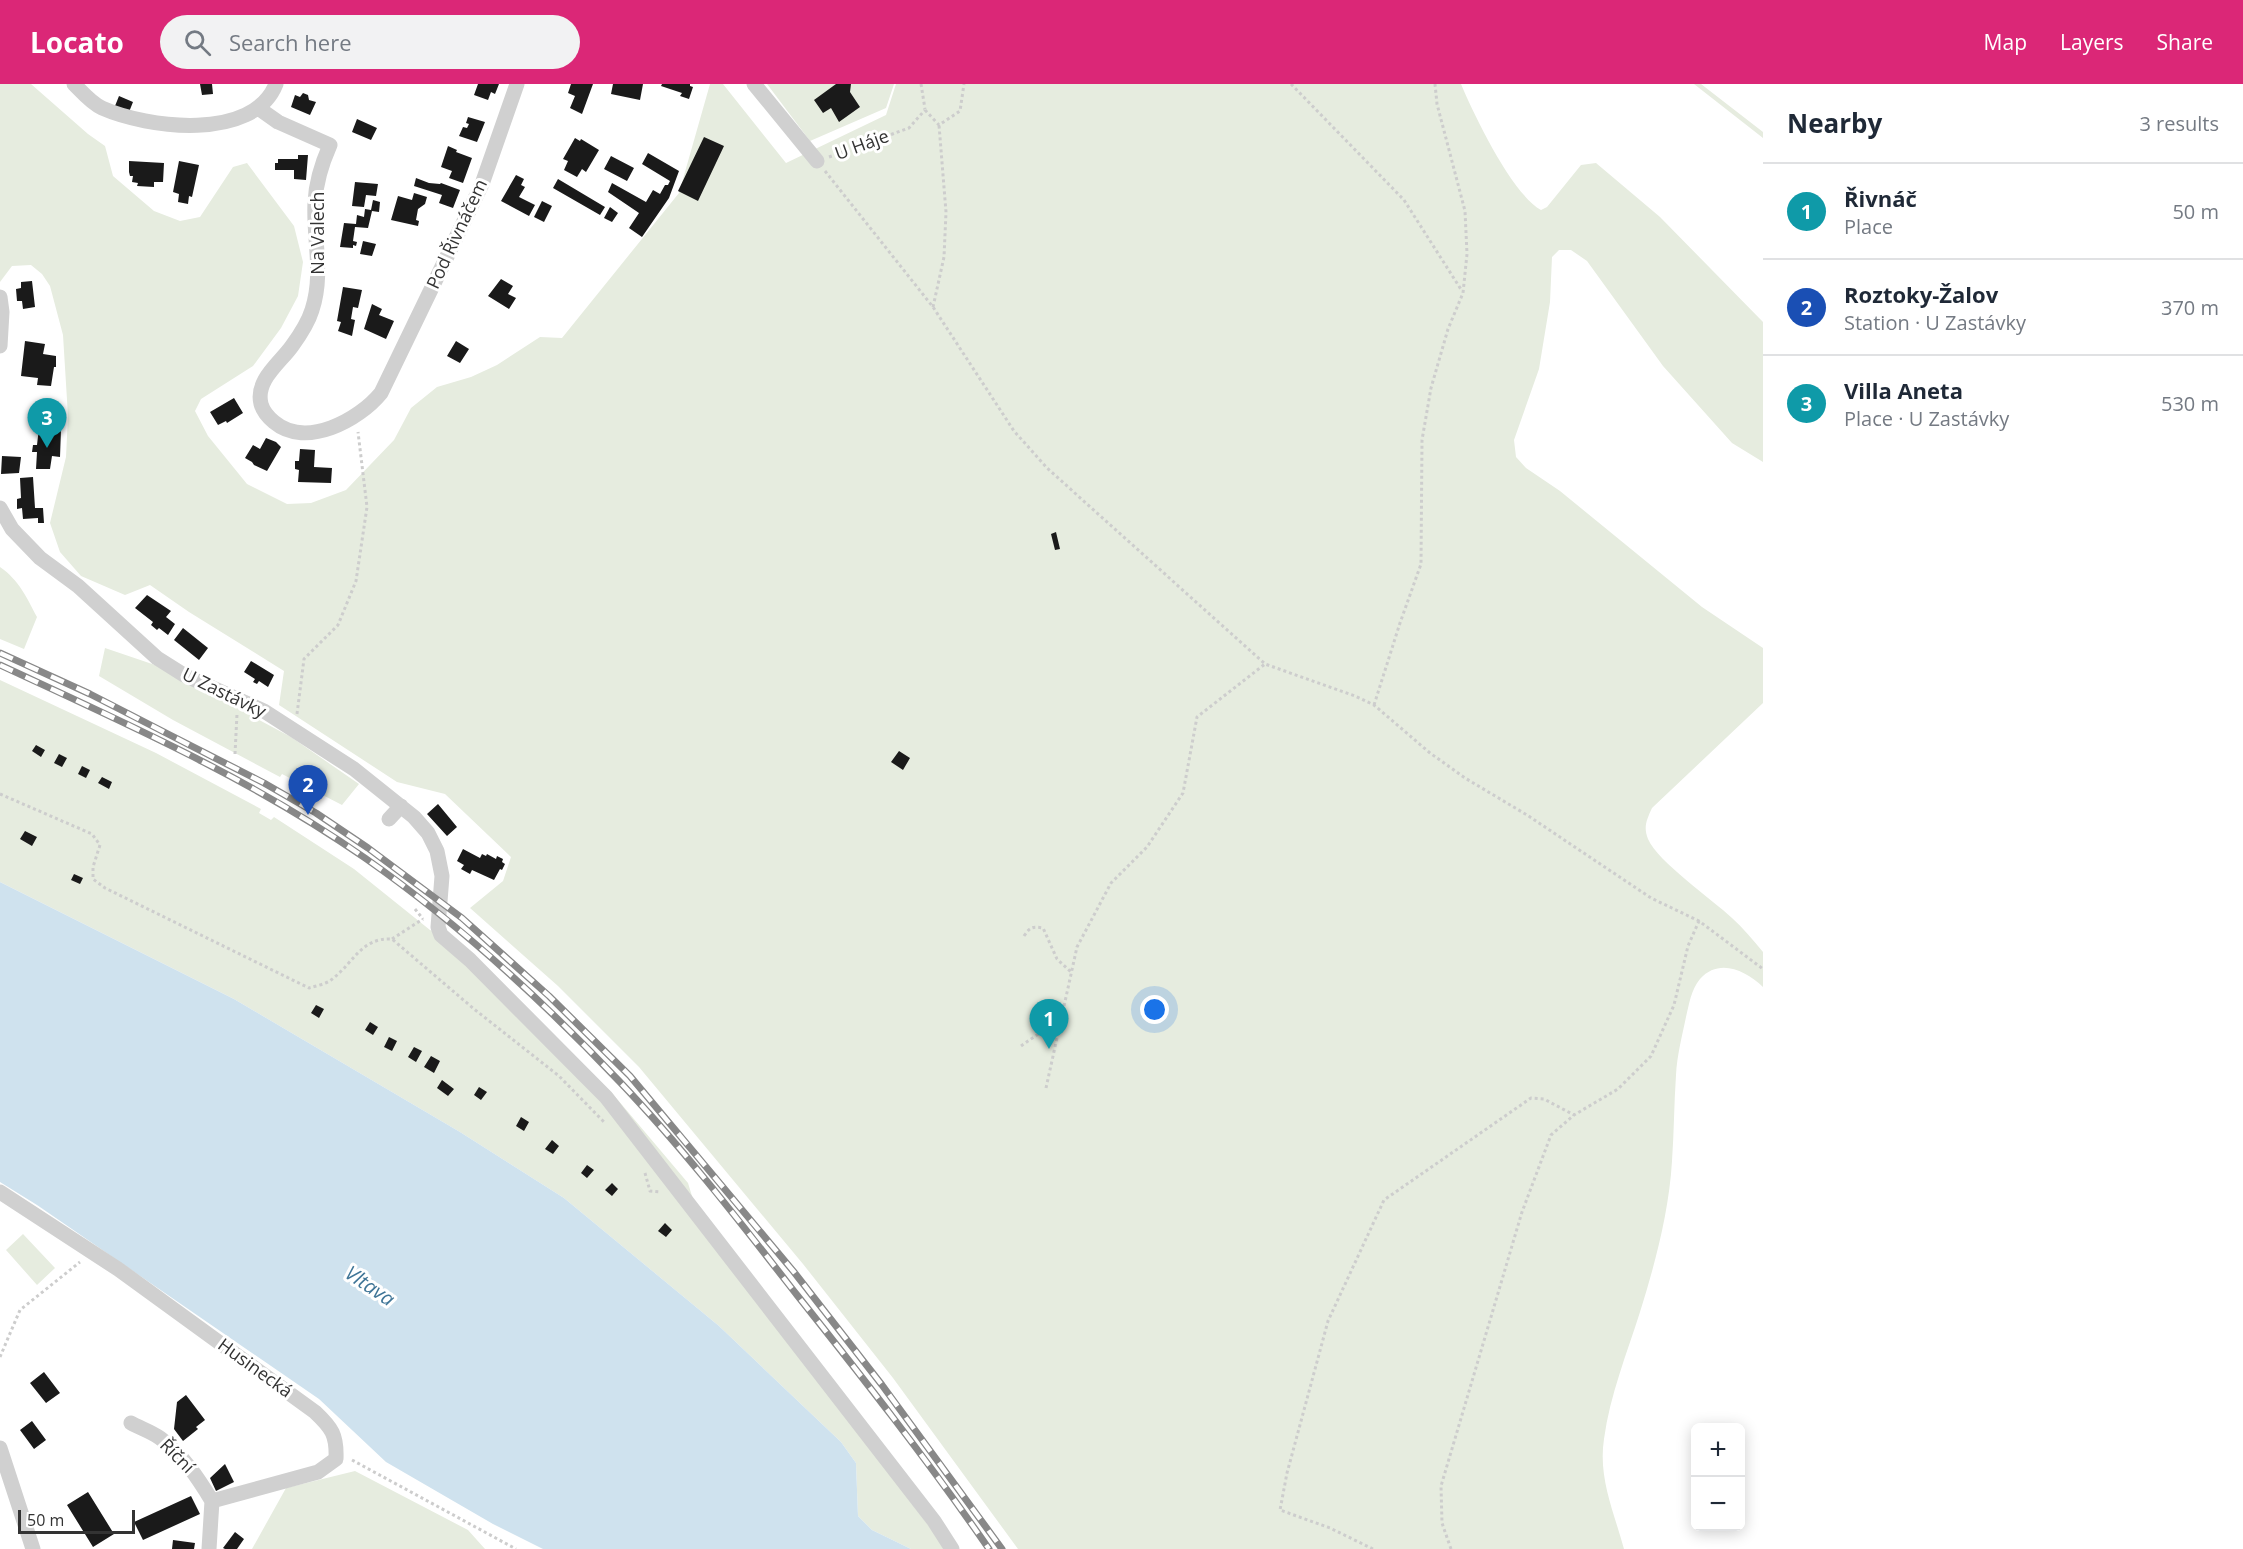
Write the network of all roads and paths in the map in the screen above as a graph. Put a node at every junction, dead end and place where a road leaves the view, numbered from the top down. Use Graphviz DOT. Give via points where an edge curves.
graph roads {
  1 [pos="74,84"];
  2 [pos="276,84"];
  3 [pos="517,84"];
  4 [pos="754,84"];
  5 [pos="921,84"];
  6 [pos="964,84"];
  7 [pos="1291,84"];
  8 [pos="1435,84"];
  9 [pos="258,108"];
  10 [pos="925,110"];
  11 [pos="939,125"];
  12 [pos="817,161"];
  13 [pos="1463,292"];
  14 [pos="0,297"];
  15 [pos="933,307"];
  16 [pos="0,346"];
  17 [pos="388,381"];
  18 [pos="356,416"];
  19 [pos="0,508"];
  20 [pos="1265,664"];
  21 [pos="237,699"];
  22 [pos="1374,705"];
  23 [pos="295,731"];
  24 [pos="235,754"];
  25 [pos="0,794"];
  26 [pos="401,806"];
  27 [pos="389,819"];
  28 [pos="423,919"];
  29 [pos="1699,921"];
  30 [pos="1024,936"];
  31 [pos="392,939"];
  32 [pos="1763,969"];
  33 [pos="1072,973"];
  34 [pos="1062,1018"];
  35 [pos="1020,1046"];
  36 [pos="1046,1088"];
  37 [pos="1574,1115"];
  38 [pos="608,1125"];
  39 [pos="644,1166"];
  40 [pos="672,1181"];
  41 [pos="0,1192"];
  42 [pos="74,1267"];
  43 [pos="0,1357"];
  44 [pos="131,1423"];
  45 [pos="0,1448"];
  46 [pos="336,1452"];
  47 [pos="212,1501"];
  48 [pos="504,1542"];
  49 [pos="33,1549"];
  50 [pos="209,1549"];
  51 [pos="507,1549"];
  52 [pos="516,1549"];
  53 [pos="952,1549"];
  54 [pos="1373,1549"];
  55 [pos="1451,1549"];
  1 -- 9 [label="street" via="101,108 136,119 203,125 222,123"];
  2 -- 9 [label="street"];
  3 -- 17 [label="street, Pod Řivnáčem" via="482,184"];
  4 -- 12 [label="street, U Háje"];
  5 -- 10 [label="path"];
  6 -- 11 [label="path" via="960,111"];
  7 -- 13 [label="path" via="1404,201"];
  8 -- 13 [label="path" via="1465,211 1467,254"];
  9 -- 18 [label="street, Na Valech" via="278,122 330,145 321,167 315,203 317,293 306,324 262,385 261,403 268,417 279,426 299,434 321,431"];
  10 -- 11 [label="path"];
  10 -- 12 [label="path, U Háje" via="909,128"];
  11 -- 15 [label="path" via="946,212 945,257"];
  12 -- 15 [label="path"];
  13 -- 22 [label="path" via="1431,388 1422,440 1421,564"];
  14 -- 16 [label="street"];
  15 -- 20 [label="path" via="1014,431 1047,468"];
  17 -- 18 [label="street, Na Valech" via="374,401"];
  18 -- 23 [label="path" via="367,507 356,581 338,625 303,659"];
  19 -- 21 [label="street, U Zastávky" via="12,529 40,558 78,586 157,658"];
  20 -- 22 [label="path"];
  20 -- 33 [label="path" via="1197,717 1184,793 1147,847 1111,883 1077,947"];
  21 -- 23 [label="street, U Zastávky"];
  21 -- 24 [label="path"];
  22 -- 29 [label="path" via="1465,778 1651,898"];
  23 -- 26 [label="street, U Zastávky" via="354,769"];
  25 -- 31 [label="path" via="92,834 100,845 93,879 105,888 309,988 330,981 379,938"];
  26 -- 27 [label="street"];
  26 -- 40 [label="street, U Zastávky" via="428,833 438,851 442,876 438,927 441,935 606,1097"];
  28 -- 31 [label="path"];
  29 -- 32 [label="path"];
  29 -- 37 [label="path" via="1688,946 1674,1005 1651,1056 1618,1089"];
  30 -- 33 [label="path" via="1029,928 1043,928 1057,959"];
  31 -- 38 [label="path" via="559,1076"];
  33 -- 34 [label="path"];
  34 -- 35 [label="path"];
  34 -- 36 [label="path"];
  37 -- 54 [label="path" via="1532,1098 1384,1200 1359,1253 1322,1341 1280,1510"];
  37 -- 55 [label="path" via="1551,1135 1522,1212 1440,1486 1442,1523"];
  39 -- 40 [label="path" via="650,1191 662,1193"];
  40 -- 53 [label="street, U Zastávky"];
  41 -- 46 [label="street, Husinecká" via="118,1269 315,1412 332,1427"];
  42 -- 43 [label="path" via="20,1310"];
  44 -- 47 [label="street, Říční" via="160,1438 195,1472"];
  45 -- 49 [label="street"];
  46 -- 47 [label="street" via="336,1459 318,1472"];
  46 -- 48 [label="path"];
  47 -- 50 [label="street"];
  48 -- 51 [label="path"];
  48 -- 52 [label="path"];
}
